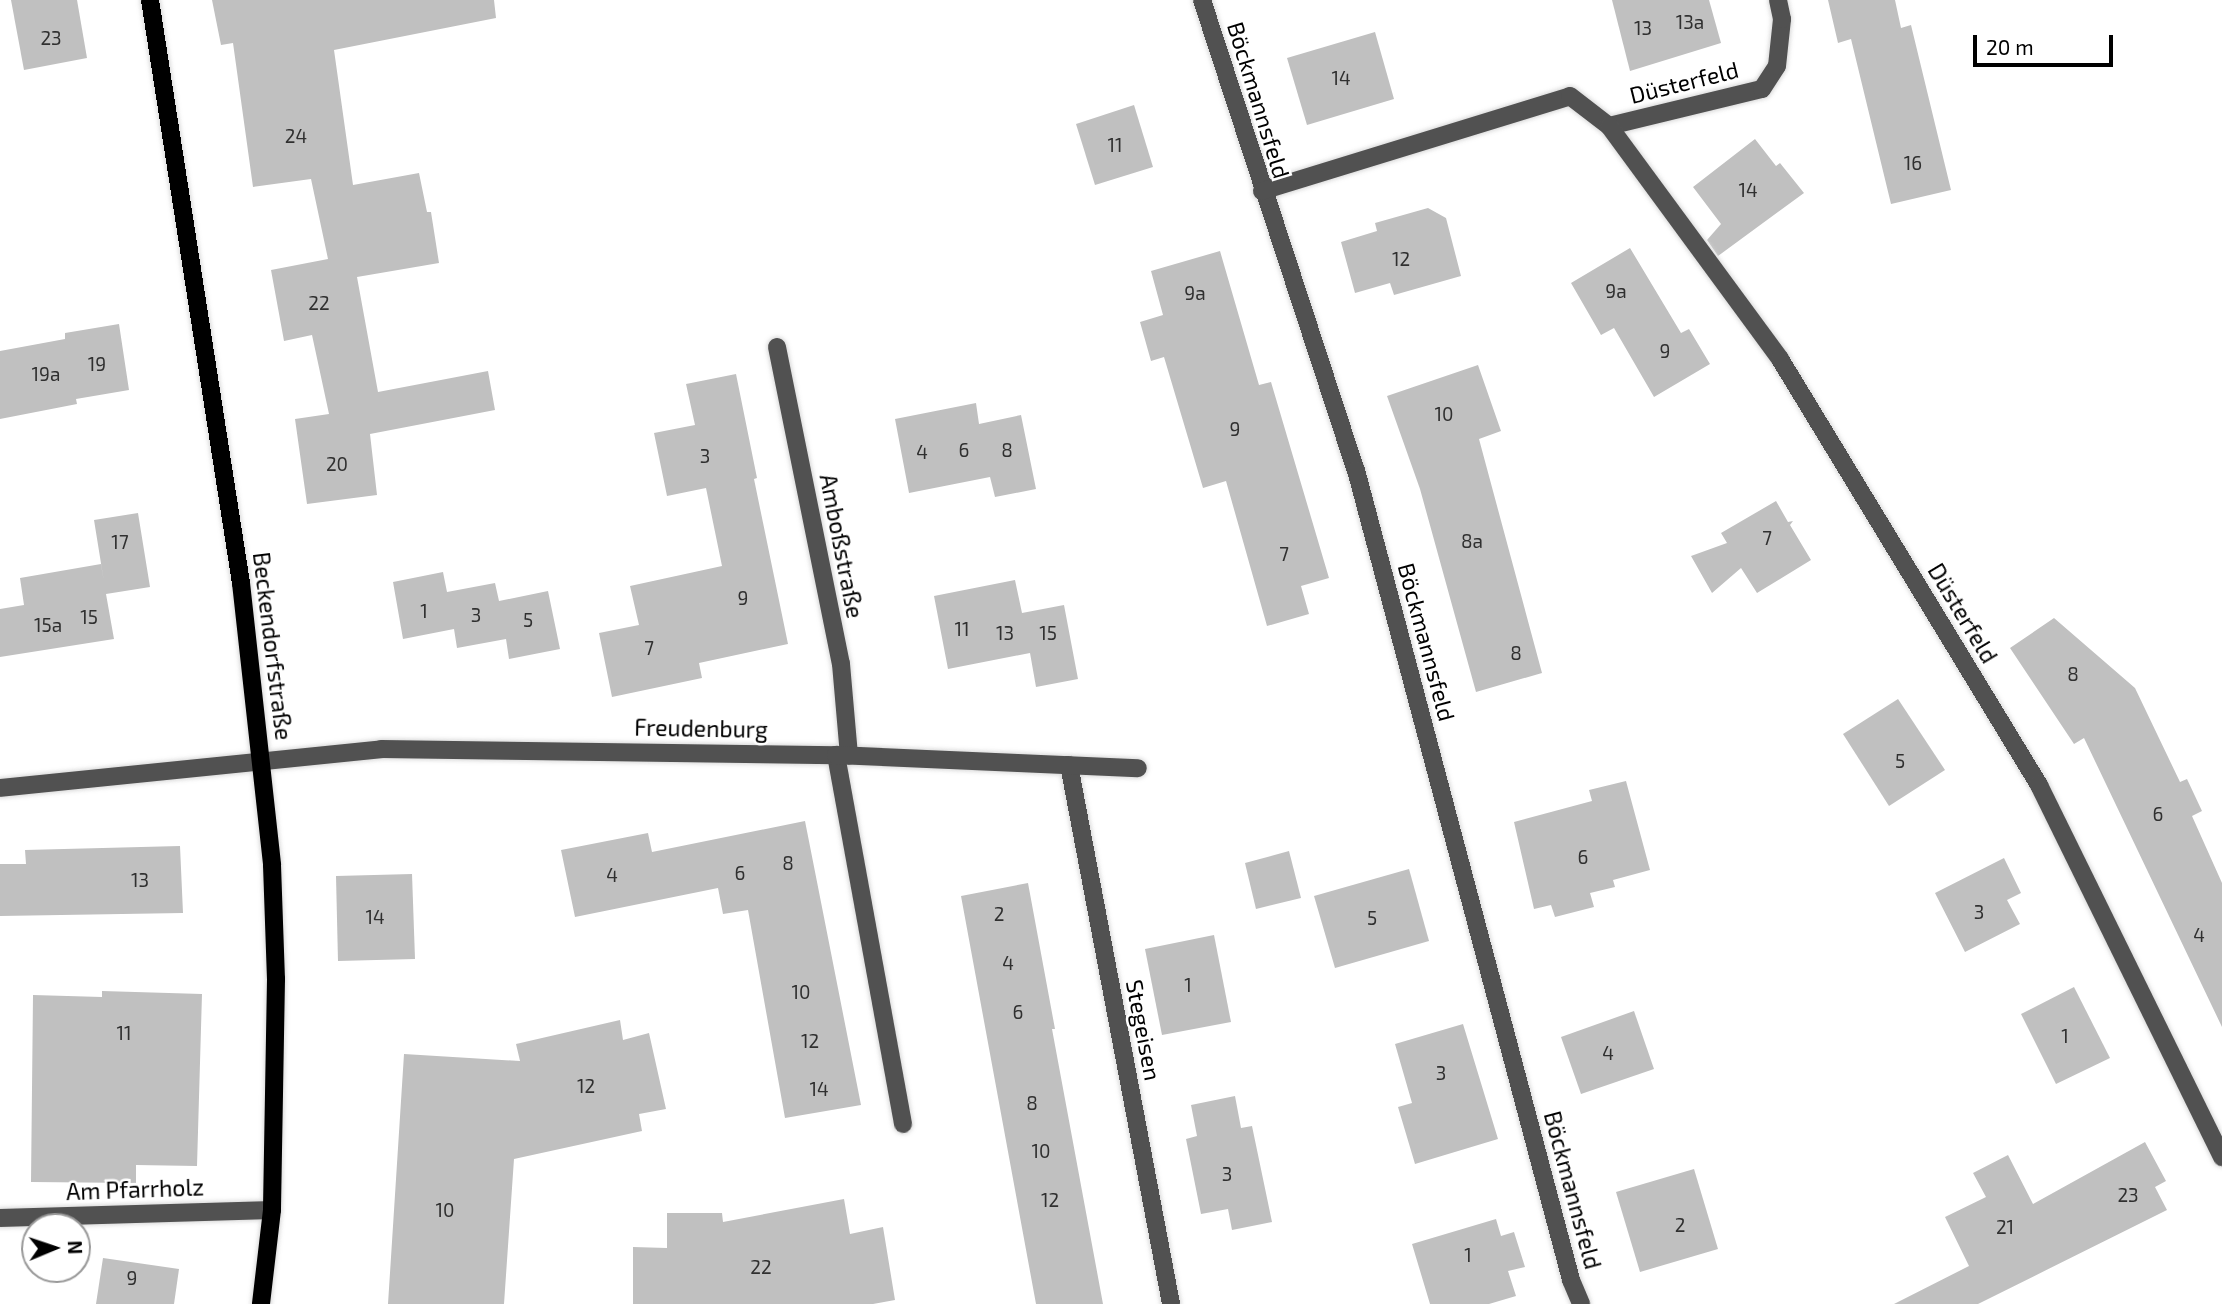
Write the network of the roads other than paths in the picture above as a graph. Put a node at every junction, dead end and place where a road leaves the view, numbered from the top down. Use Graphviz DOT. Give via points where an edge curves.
graph roads {
  1 [pos="150,0"];
  2 [pos="1202,0"];
  3 [pos="1778,0"];
  4 [pos="1609,126"];
  5 [pos="1262,191"];
  6 [pos="777,347"];
  7 [pos="842,755"];
  8 [pos="262,758"];
  9 [pos="1069,765"];
  10 [pos="1138,768"];
  11 [pos="0,788"];
  12 [pos="903,1124"];
  13 [pos="2222,1157"];
  14 [pos="272,1210"];
  15 [pos="0,1218"];
  16 [pos="261,1304"];
  17 [pos="1171,1304"];
  18 [pos="1581,1304"];
  1 -- 8 [label="main road, Beckendorfstraße" via="216,406"];
  2 -- 5 [label="street, Böckmannsfeld"];
  3 -- 4 [label="street, Düsterfeld" via="1782,19 1777,66 1762,89"];
  4 -- 5 [label="street, Düsterfeld" via="1570,96"];
  4 -- 13 [label="street, Düsterfeld" via="1780,359 2039,785"];
  5 -- 18 [label="street, Böckmannsfeld" via="1356,470"];
  6 -- 7 [label="street, Amboßstraße" via="841,664"];
  7 -- 8 [label="street, Freudenburg" via="381,749"];
  7 -- 9 [label="street, Freudenburg"];
  7 -- 12 [label="street, Amboßstraße"];
  8 -- 11 [label="street"];
  8 -- 14 [label="main road, Beckendorfstraße" via="276,979"];
  9 -- 10 [label="street, Freudenburg"];
  9 -- 17 [label="street, Stegeisen"];
  14 -- 15 [label="street, Am Pfarrholz"];
  14 -- 16 [label="main road, Beckendorfstraße"];
}
